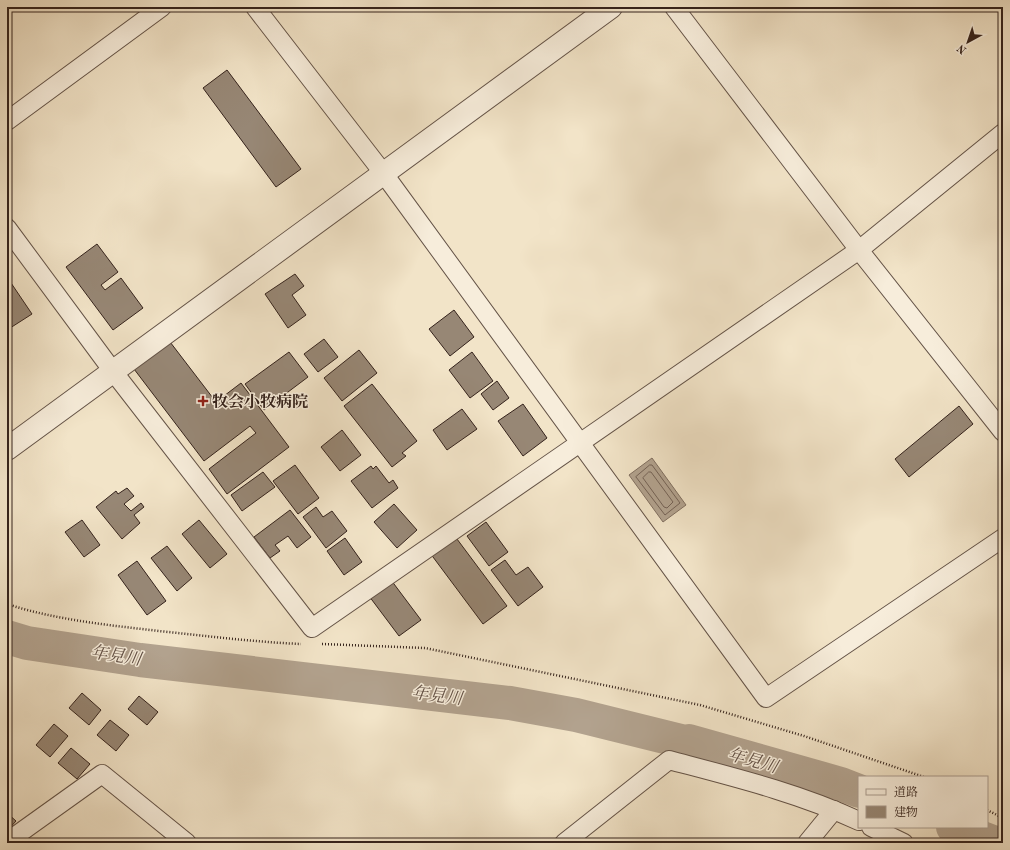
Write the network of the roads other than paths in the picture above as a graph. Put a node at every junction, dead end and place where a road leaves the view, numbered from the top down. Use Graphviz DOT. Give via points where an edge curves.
graph roads {
  1 [pos="162,7"];
  2 [pos="255,7"];
  3 [pos="611,7"];
  4 [pos="674,7"];
  5 [pos="7,121"];
  6 [pos="1003,133"];
  7 [pos="384,174"];
  8 [pos="7,228"];
  9 [pos="859,250"];
  10 [pos="112,370"];
  11 [pos="1003,432"];
  12 [pos="581,443"];
  13 [pos="7,449"];
  14 [pos="1003,538"];
  15 [pos="834,810"];
  16 [pos="858,821"];
  17 [pos="873,828"];
  18 [pos="7,842"];
  19 [pos="570,842"];
  20 [pos="187,843"];
  21 [pos="807,843"];
  22 [pos="904,843"];
  1 -- 5 [label="street"];
  2 -- 7 [label="street"];
  3 -- 7 [label="street"];
  4 -- 9 [label="street"];
  6 -- 9 [label="street"];
  7 -- 10 [label="street"];
  7 -- 12 [label="street"];
  8 -- 10 [label="street"];
  9 -- 11 [label="street"];
  9 -- 12 [label="street"];
  10 -- 12 [label="street" via="312,628"];
  10 -- 13 [label="street"];
  12 -- 14 [label="street" via="766,698"];
  15 -- 16 [label="street"];
  15 -- 19 [label="street" via="743,780 669,760"];
  15 -- 21 [label="street"];
  17 -- 22 [label="street"];
  18 -- 20 [label="street" via="102,774"];
}
